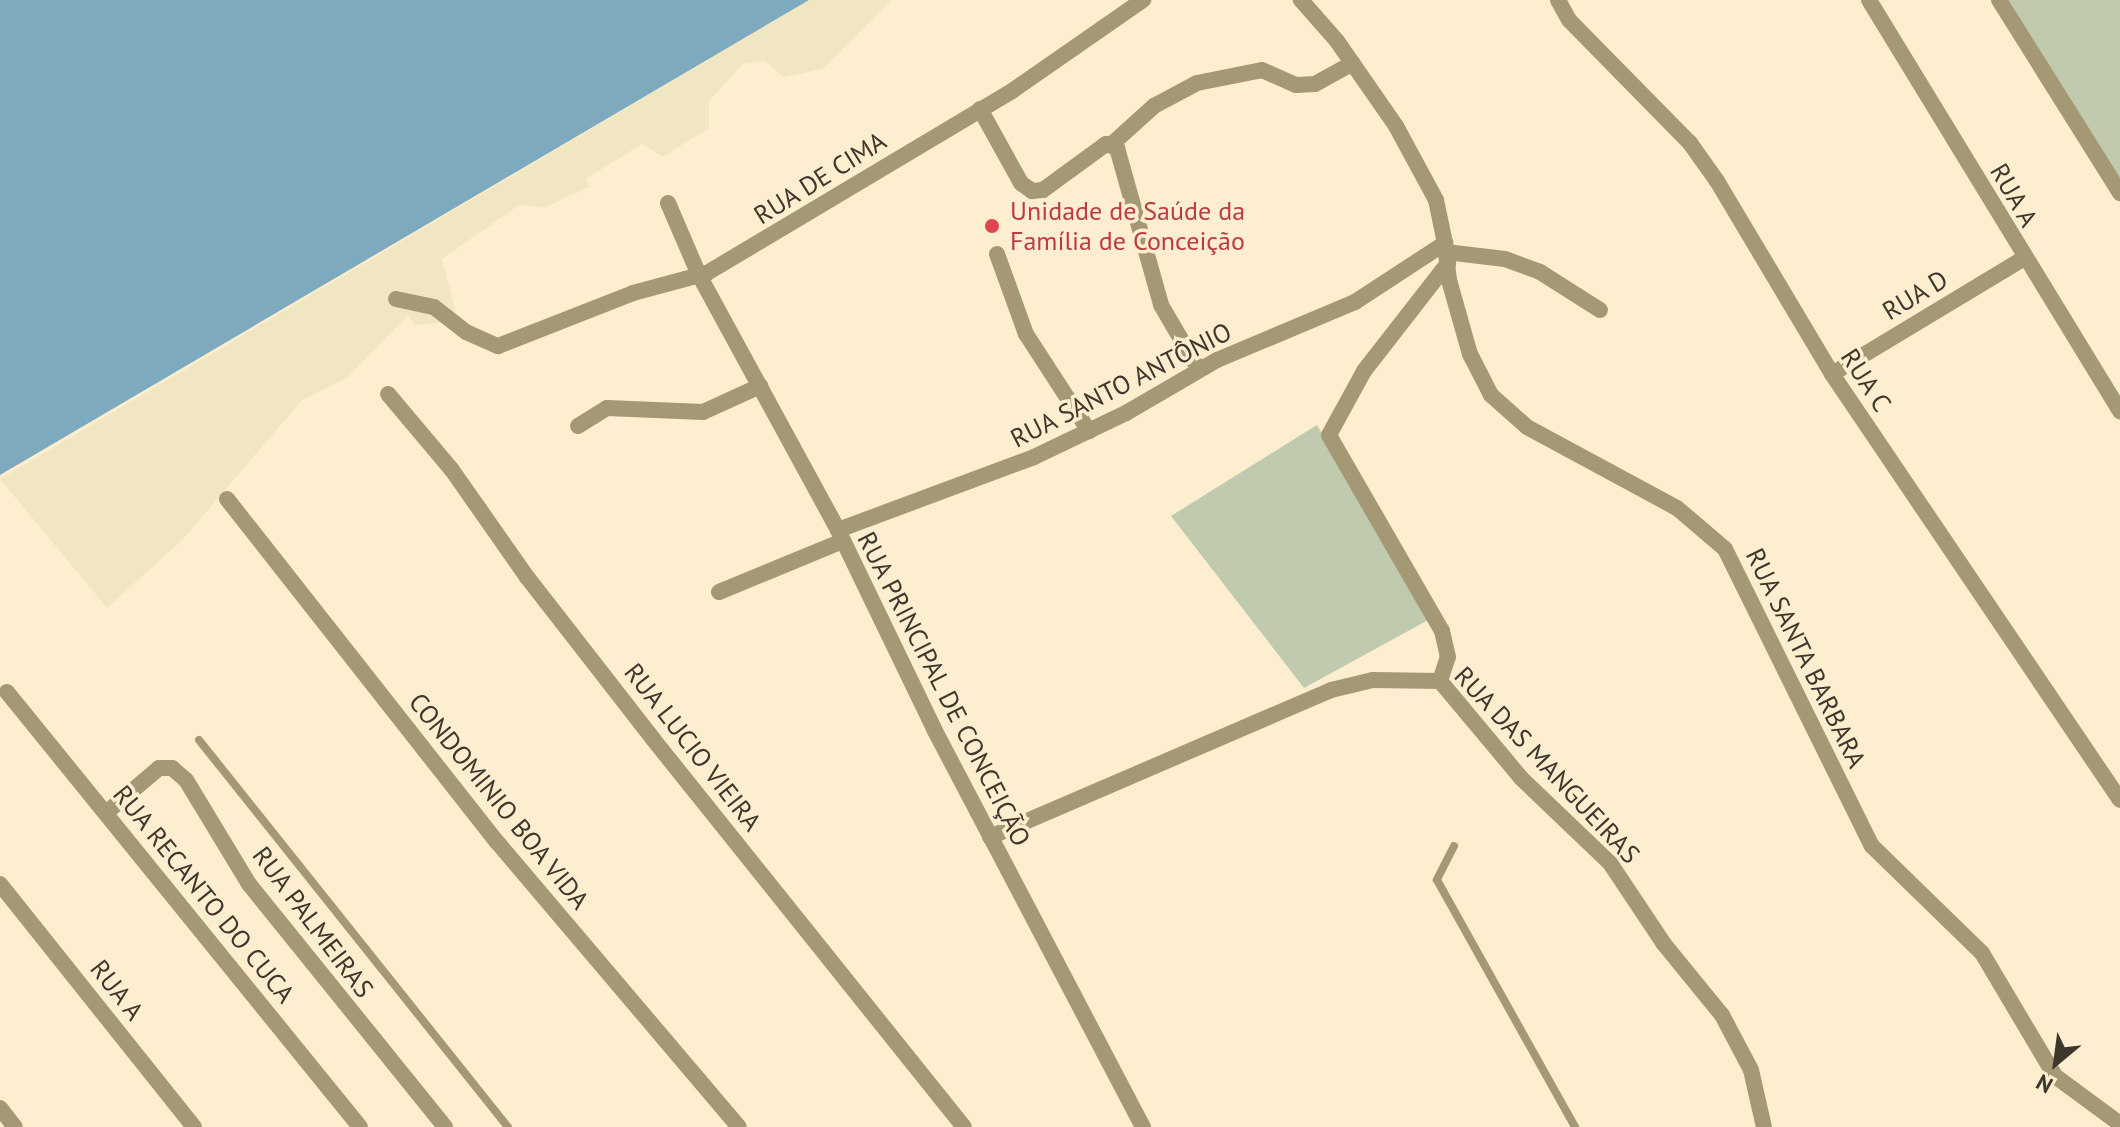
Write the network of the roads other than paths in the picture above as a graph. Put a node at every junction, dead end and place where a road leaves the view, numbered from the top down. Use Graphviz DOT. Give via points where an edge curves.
graph roads {
  1 [pos="1143,0"];
  2 [pos="1301,0"];
  3 [pos="1558,0"];
  4 [pos="1869,0"];
  5 [pos="1999,0"];
  6 [pos="1353,63"];
  7 [pos="980,109"];
  8 [pos="1112,144"];
  9 [pos="2120,193"];
  10 [pos="668,203"];
  11 [pos="1446,252"];
  12 [pos="997,254"];
  13 [pos="2023,259"];
  14 [pos="699,275"];
  15 [pos="396,299"];
  16 [pos="1600,310"];
  17 [pos="1199,370"];
  18 [pos="1832,374"];
  19 [pos="760,386"];
  20 [pos="388,394"];
  21 [pos="2120,412"];
  22 [pos="578,426"];
  23 [pos="1089,431"];
  24 [pos="227,499"];
  25 [pos="841,536"];
  26 [pos="719,592"];
  27 [pos="1440,681"];
  28 [pos="7,692"];
  29 [pos="199,740"];
  30 [pos="2120,800"];
  31 [pos="107,812"];
  32 [pos="990,837"];
  33 [pos="1454,846"];
  34 [pos="0,884"];
  35 [pos="0,1108"];
  36 [pos="2120,1124"];
  37 [pos="15,1127"];
  38 [pos="194,1127"];
  39 [pos="360,1127"];
  40 [pos="445,1127"];
  41 [pos="508,1127"];
  42 [pos="739,1127"];
  43 [pos="964,1127"];
  44 [pos="1143,1127"];
  45 [pos="1575,1127"];
  46 [pos="1764,1127"];
  1 -- 7 [label="street, RUA DE CIMA"];
  2 -- 6 [label="street"];
  3 -- 18 [label="street, RUA C" via="1569,20 1690,143 1741,216"];
  4 -- 13 [label="street, RUA A"];
  5 -- 9 [label="street"];
  6 -- 8 [label="street" via="1315,84 1296,85 1262,70 1197,83 1154,106"];
  6 -- 11 [label="street" via="1419,166 1439,209"];
  7 -- 8 [label="street" via="1021,183 1032,191 1043,190 1094,150"];
  7 -- 14 [label="street, RUA DE CIMA" via="738,257"];
  8 -- 17 [label="street" via="1120,153 1161,305"];
  10 -- 14 [label="street, RUA PRINCIPAL DE CONCEIÇÃO"];
  11 -- 16 [label="street" via="1505,259 1540,272"];
  11 -- 17 [label="street, RUA SANTO ANTÔNIO" via="1416,262 1355,302"];
  11 -- 27 [label="street" via="1347,395 1332,423 1331,443 1442,631 1448,657"];
  11 -- 36 [label="street, RUA SANTA BARBARA" via="1473,364 1491,395 1527,427 1677,508 1725,549 1872,846 1982,953 2055,1076"];
  12 -- 23 [label="street" via="1026,334"];
  13 -- 18 [label="street, RUA D"];
  13 -- 21 [label="street, RUA A"];
  14 -- 15 [label="street, RUA DE CIMA" via="633,293 498,346 466,332 434,307"];
  14 -- 19 [label="street, RUA PRINCIPAL DE CONCEIÇÃO"];
  17 -- 23 [label="street, RUA SANTO ANTÔNIO"];
  18 -- 30 [label="street, RUA C"];
  19 -- 22 [label="street" via="715,409 658,414 612,407"];
  19 -- 25 [label="street, RUA PRINCIPAL DE CONCEIÇÃO"];
  20 -- 43 [label="street, RUA LUCIO VIEIRA" via="452,470 653,739"];
  23 -- 25 [label="street, RUA SANTO ANTÔNIO"];
  24 -- 42 [label="street, CONDOMINIO BOA VIDA" via="498,843"];
  25 -- 26 [label="street, RUA SANTO ANTÔNIO"];
  25 -- 32 [label="street, RUA PRINCIPAL DE CONCEIÇÃO"];
  27 -- 32 [label="street, RUA DAS MANGUEIRAS" via="1373,680 1331,690"];
  27 -- 46 [label="street, RUA DAS MANGUEIRAS" via="1521,778 1610,863 1664,944 1722,1015 1751,1070"];
  28 -- 31 [label="street, RUA RECANTO DO CUCA"];
  29 -- 41 [label="lane, RUA PALMEIRAS"];
  31 -- 39 [label="street, RUA RECANTO DO CUCA"];
  31 -- 40 [label="street, RUA PALMEIRAS" via="159,768 172,768 186,780 255,892"];
  32 -- 44 [label="street, RUA PRINCIPAL DE CONCEIÇÃO"];
  33 -- 45 [label="lane" via="1437,880"];
  34 -- 38 [label="street, RUA A"];
  35 -- 37 [label="street"];
}
